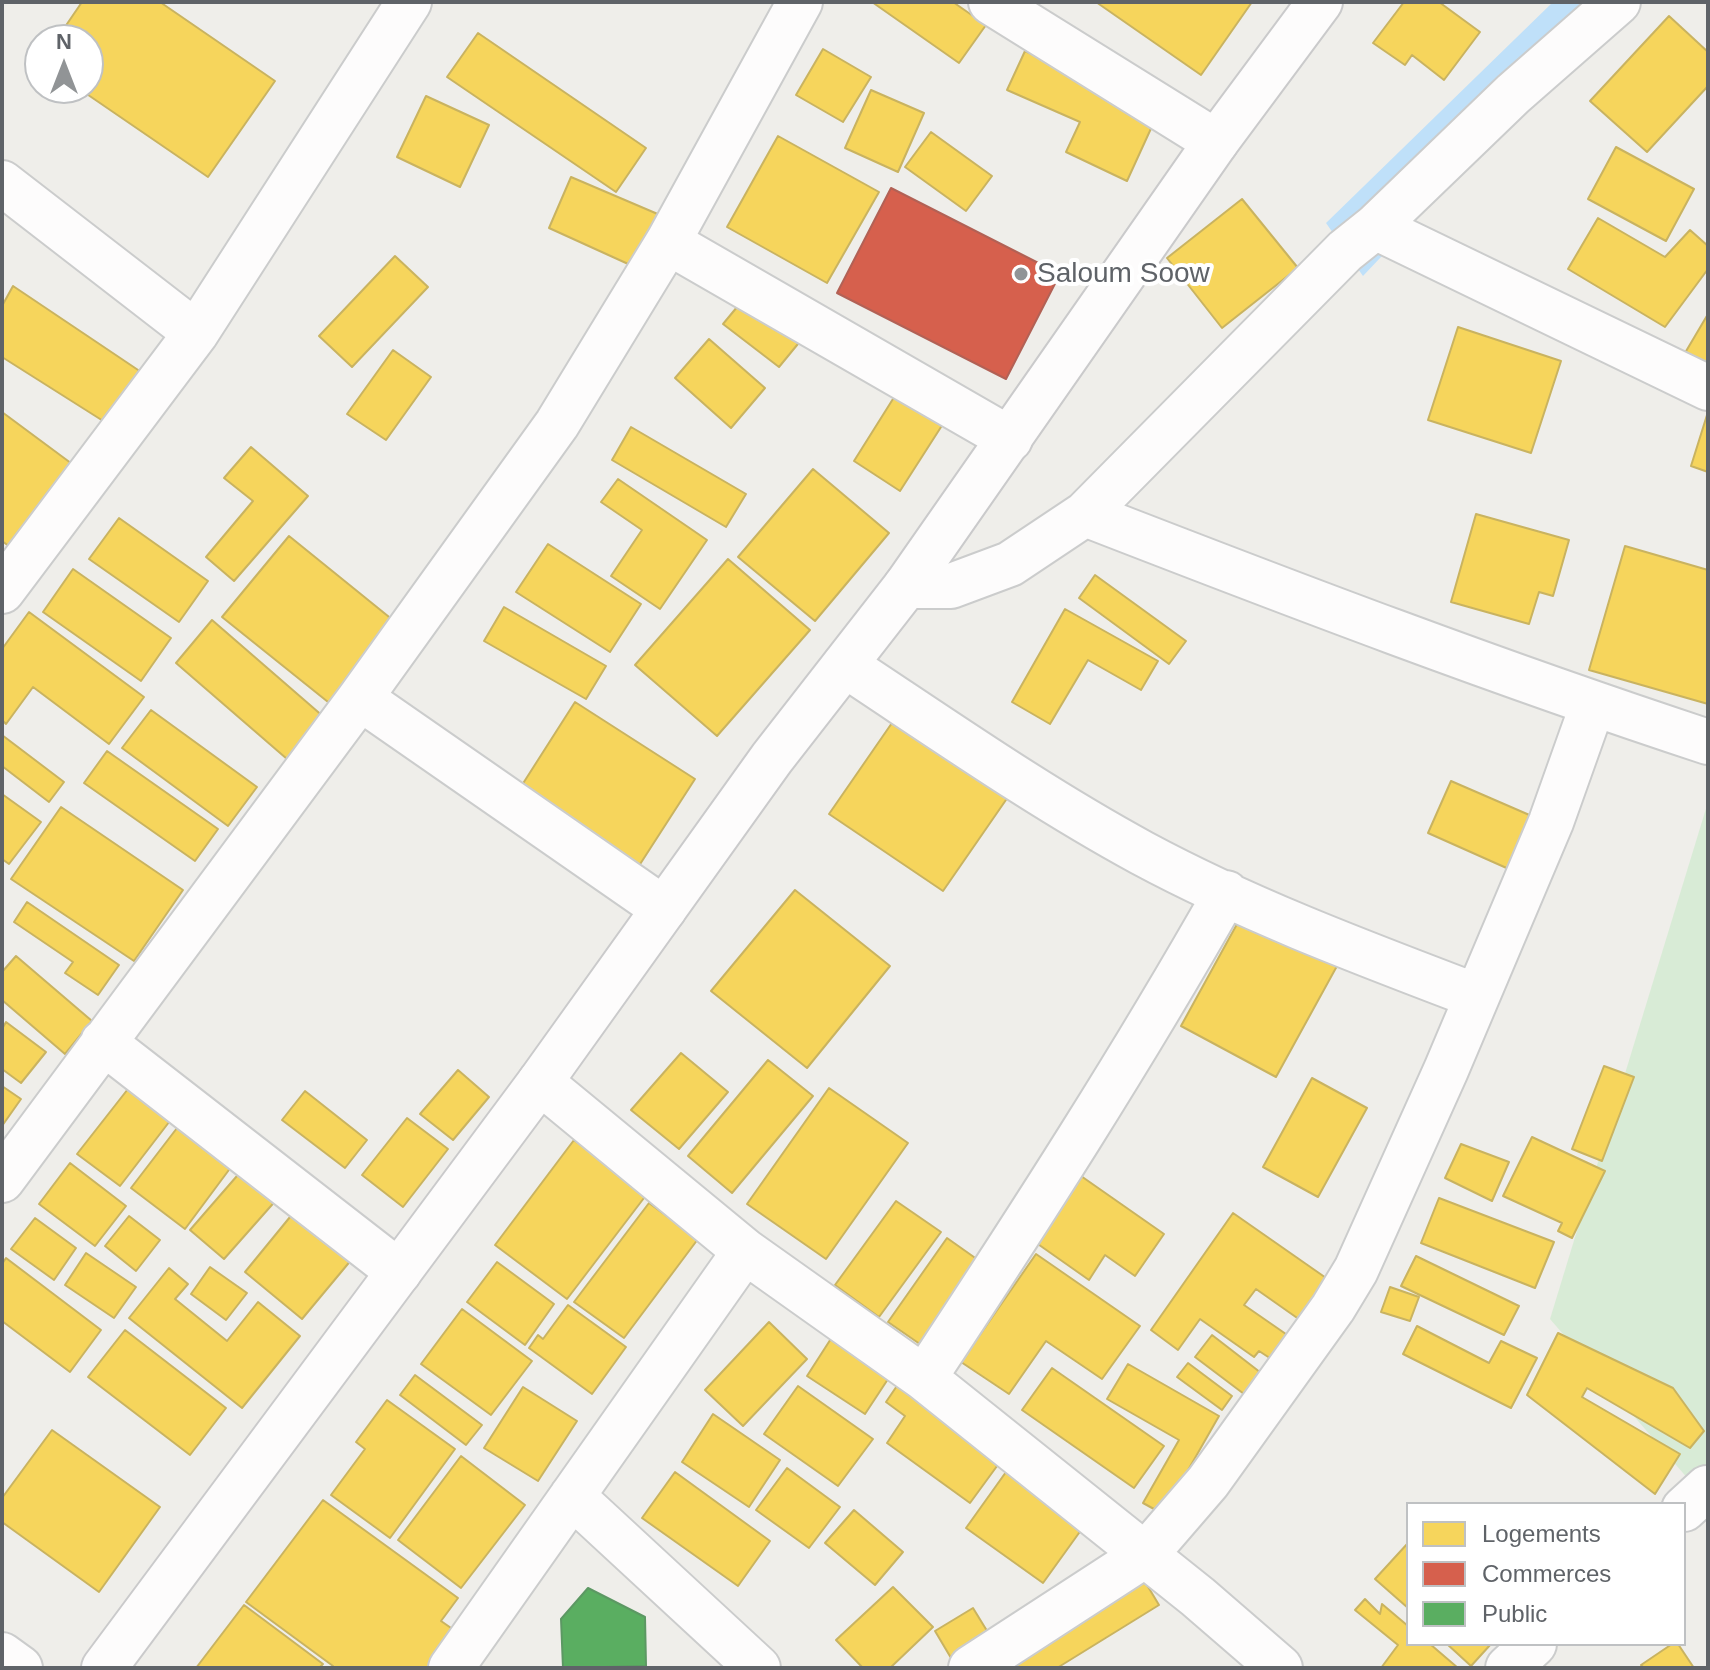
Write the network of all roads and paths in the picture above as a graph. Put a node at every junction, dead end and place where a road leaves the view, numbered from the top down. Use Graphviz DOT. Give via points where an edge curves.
graph roads {
  1 [pos="409,2"];
  2 [pos="800,2"];
  3 [pos="991,2"];
  4 [pos="1320,2"];
  5 [pos="1618,2"];
  6 [pos="1216,142"];
  7 [pos="2,183"];
  8 [pos="1375,227"];
  9 [pos="668,242"];
  10 [pos="196,333"];
  11 [pos="1708,388"];
  12 [pos="1010,439"];
  13 [pos="1085,514"];
  14 [pos="906,586"];
  15 [pos="2,591"];
  16 [pos="845,665"];
  17 [pos="360,698"];
  18 [pos="1593,704"];
  19 [pos="1708,742"];
  20 [pos="1226,893"];
  21 [pos="664,909"];
  22 [pos="1476,996"];
  23 [pos="103,1042"];
  24 [pos="540,1082"];
  25 [pos="2,1180"];
  26 [pos="745,1251"];
  27 [pos="399,1272"];
  28 [pos="924,1378"];
  29 [pos="1707,1488"];
  30 [pos="572,1496"];
  31 [pos="1686,1507"];
  32 [pos="1145,1555"];
  33 [pos="1532,1646"];
  34 [pos="2,1655"];
  35 [pos="20,1668"];
  36 [pos="104,1668"];
  37 [pos="451,1668"];
  38 [pos="758,1668"];
  39 [pos="971,1668"];
  40 [pos="1280,1668"];
  41 [pos="1508,1668"];
  1 -- 10 [label="street"];
  2 -- 9 [label="street"];
  3 -- 6 [label="street"];
  4 -- 6 [label="street"];
  5 -- 8 [label="street"];
  6 -- 12 [label="street"];
  7 -- 10 [label="street"];
  8 -- 11 [label="street"];
  8 -- 13 [label="street" via="1345,251"];
  9 -- 12 [label="street"];
  9 -- 17 [label="street" via="557,424"];
  10 -- 15 [label="street"];
  12 -- 14 [label="street"];
  13 -- 14 [label="street" via="1010,564 951,586"];
  13 -- 18 [label="street"];
  14 -- 16 [label="street"];
  16 -- 20 [label="street" via="1048,798"];
  16 -- 21 [label="street"];
  17 -- 21 [label="street"];
  17 -- 23 [label="street"];
  18 -- 19 [label="street"];
  18 -- 22 [label="street" via="1551,822"];
  20 -- 22 [label="street"];
  20 -- 28 [label="street" via="1145,1036"];
  21 -- 24 [label="street"];
  22 -- 32 [label="street" via="1348,1282 1208,1482"];
  23 -- 25 [label="street"];
  23 -- 27 [label="street"];
  24 -- 26 [label="street"];
  24 -- 27 [label="street"];
  26 -- 28 [label="street"];
  26 -- 30 [label="street"];
  27 -- 36 [label="street"];
  28 -- 32 [label="street"];
  29 -- 31 [label="street"];
  30 -- 37 [label="street"];
  30 -- 38 [label="street"];
  32 -- 39 [label="street"];
  32 -- 40 [label="street"];
  33 -- 41 [label="street"];
  34 -- 35 [label="street"];
}
